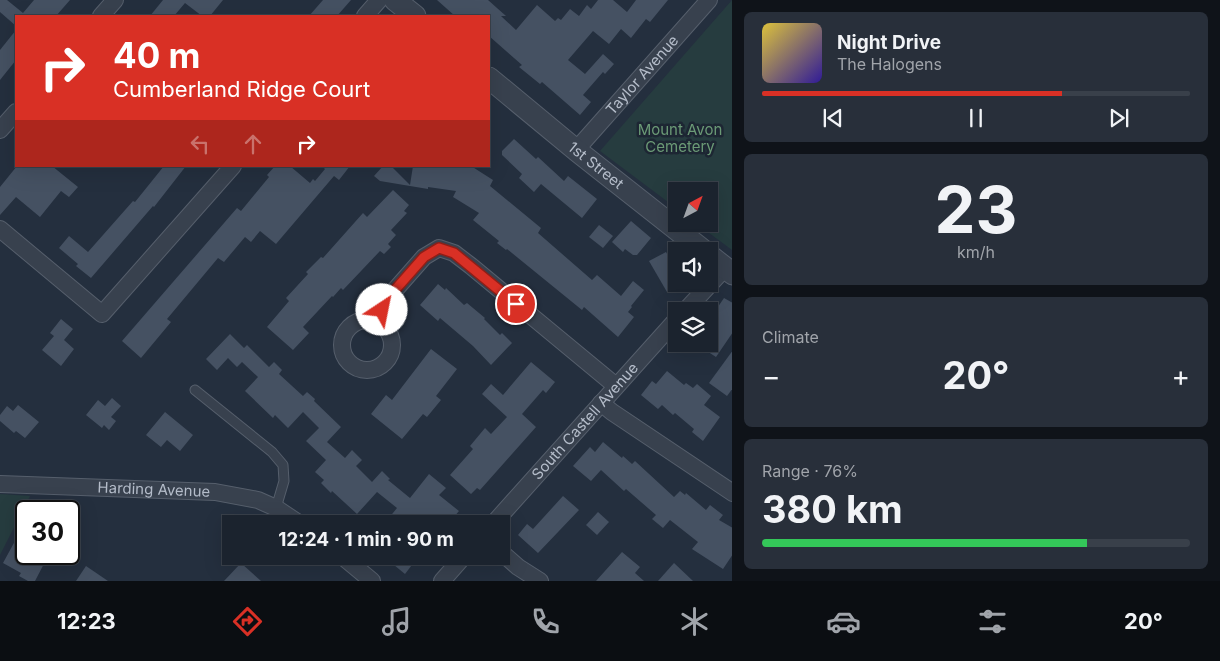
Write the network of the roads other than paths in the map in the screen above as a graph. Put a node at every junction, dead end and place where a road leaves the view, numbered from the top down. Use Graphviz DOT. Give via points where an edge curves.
graph roads {
  1 [pos="115,0"];
  2 [pos="379,0"];
  3 [pos="395,0"];
  4 [pos="709,0"];
  5 [pos="102,15"];
  6 [pos="366,15"];
  7 [pos="414,15"];
  8 [pos="490,79"];
  9 [pos="15,113"];
  10 [pos="0,130"];
  11 [pos="576,150"];
  12 [pos="232,167"];
  13 [pos="0,229"];
  14 [pos="693,242"];
  15 [pos="722,265"];
  16 [pos="692,302"];
  17 [pos="377,321"];
  18 [pos="668,329"];
  19 [pos="616,386"];
  20 [pos="195,390"];
  21 [pos="601,403"];
  22 [pos="0,484"];
  23 [pos="732,492"];
  24 [pos="276,508"];
  25 [pos="286,515"];
  26 [pos="501,515"];
  27 [pos="510,560"];
  28 [pos="353,565"];
  29 [pos="456,565"];
  30 [pos="372,581"];
  31 [pos="442,581"];
  32 [pos="540,581"];
  1 -- 5 [label="street"];
  2 -- 6 [label="street"];
  3 -- 7 [label="street"];
  4 -- 11 [label="street, Taylor Avenue"];
  8 -- 11 [label="street, 1st Street"];
  9 -- 10 [label="street"];
  11 -- 14 [label="street, 1st Street"];
  12 -- 13 [label="street" via="102,314"];
  15 -- 16 [label="street"];
  17 -- 19 [label="street" via="387,299 424,257 439,248 454,253 471,266"];
  18 -- 19 [label="street, South Castell Avenue"];
  19 -- 21 [label="street, South Castell Avenue"];
  20 -- 24 [label="lane" via="272,452 282,464 284,481"];
  21 -- 23 [label="street"];
  21 -- 26 [label="street, South Castell Avenue"];
  22 -- 24 [label="street, Harding Avenue" via="215,492 245,497"];
  24 -- 25 [label="street, Harding Avenue"];
  27 -- 32 [label="street"];
  28 -- 30 [label="street"];
  29 -- 31 [label="street"];
}
